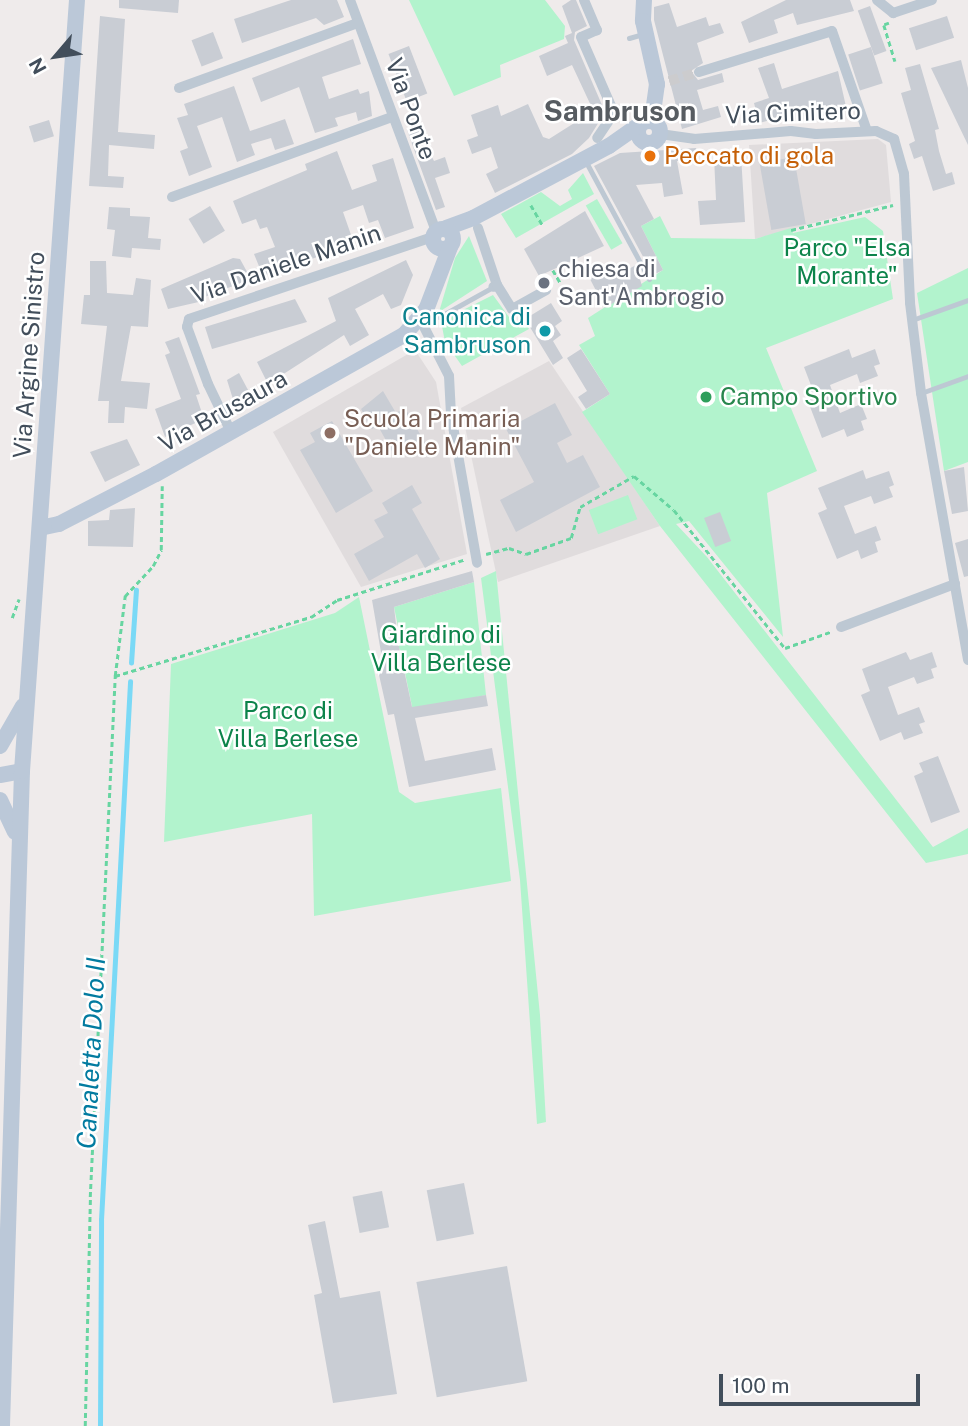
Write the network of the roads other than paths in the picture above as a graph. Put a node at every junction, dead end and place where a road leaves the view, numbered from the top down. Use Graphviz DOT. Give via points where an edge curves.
graph roads {
  1 [pos="77,0"];
  2 [pos="350,0"];
  3 [pos="584,0"];
  4 [pos="644,0"];
  5 [pos="877,0"];
  6 [pos="932,0"];
  7 [pos="358,23"];
  8 [pos="646,33"];
  9 [pos="629,38"];
  10 [pos="699,72"];
  11 [pos="179,88"];
  12 [pos="392,117"];
  13 [pos="650,131"];
  14 [pos="867,131"];
  15 [pos="603,142"];
  16 [pos="585,159"];
  17 [pos="172,197"];
  18 [pos="476,223"];
  19 [pos="442,238"];
  20 [pos="649,279"];
  21 [pos="495,286"];
  22 [pos="546,290"];
  23 [pos="968,300"];
  24 [pos="439,317"];
  25 [pos="420,319"];
  26 [pos="912,320"];
  27 [pos="968,376"];
  28 [pos="921,393"];
  29 [pos="231,432"];
  30 [pos="40,528"];
  31 [pos="476,560"];
  32 [pos="955,584"];
  33 [pos="841,627"];
  34 [pos="968,660"];
  35 [pos="28,694"];
  36 [pos="0,746"];
  37 [pos="22,771"];
  38 [pos="0,775"];
  39 [pos="0,800"];
  40 [pos="19,848"];
  41 [pos="2,1426"];
  1 -- 30 [label="main road, Via Argine Sinistro"];
  2 -- 7 [label="street, Via Ponte"];
  3 -- 15 [label="street" via="597,30 581,37 614,113"];
  4 -- 8 [label="main road"];
  5 -- 6 [label="street" via="893,13"];
  7 -- 11 [label="street"];
  7 -- 12 [label="street, Via Ponte"];
  8 -- 9 [label="lane"];
  8 -- 13 [label="main road" via="663,82"];
  10 -- 14 [label="street" via="832,31"];
  12 -- 17 [label="street"];
  12 -- 19 [label="street, Via Ponte"];
  13 -- 14 [label="street, Via Cimitero" via="694,139 791,131"];
  13 -- 15 [label="main road"];
  14 -- 26 [label="street, Via Cimitero" via="890,135 902,159"];
  15 -- 16 [label="main road"];
  16 -- 18 [label="main road"];
  16 -- 20 [label="lane"];
  18 -- 19 [label="main road"];
  18 -- 21 [label="street"];
  19 -- 25 [label="main road, Via Brusaura" via="435,283"];
  19 -- 29 [label="street, Via Daniele Manin" via="189,319 187,327 208,384"];
  21 -- 22 [label="street" via="512,309"];
  21 -- 24 [label="lane"];
  23 -- 26 [label="lane"];
  25 -- 29 [label="main road, Via Brusaura" via="390,344"];
  25 -- 31 [label="street" via="449,376 451,415"];
  26 -- 28 [label="street, Via Cimitero"];
  27 -- 28 [label="lane"];
  28 -- 32 [label="street, Via Cimitero"];
  29 -- 30 [label="main road, Via Brusaura" via="59,524"];
  30 -- 35 [label="main road, Via Argine Sinistro"];
  32 -- 33 [label="street"];
  32 -- 34 [label="street, Via Cimitero"];
  35 -- 36 [label="main road"];
  35 -- 37 [label="main road, Via Argine Sinistro"];
  37 -- 38 [label="main road"];
  37 -- 40 [label="main road, Via Argine Sinistro"];
  39 -- 40 [label="main road" via="11,817"];
  40 -- 41 [label="main road, Via Argine Sinistro"];
}
